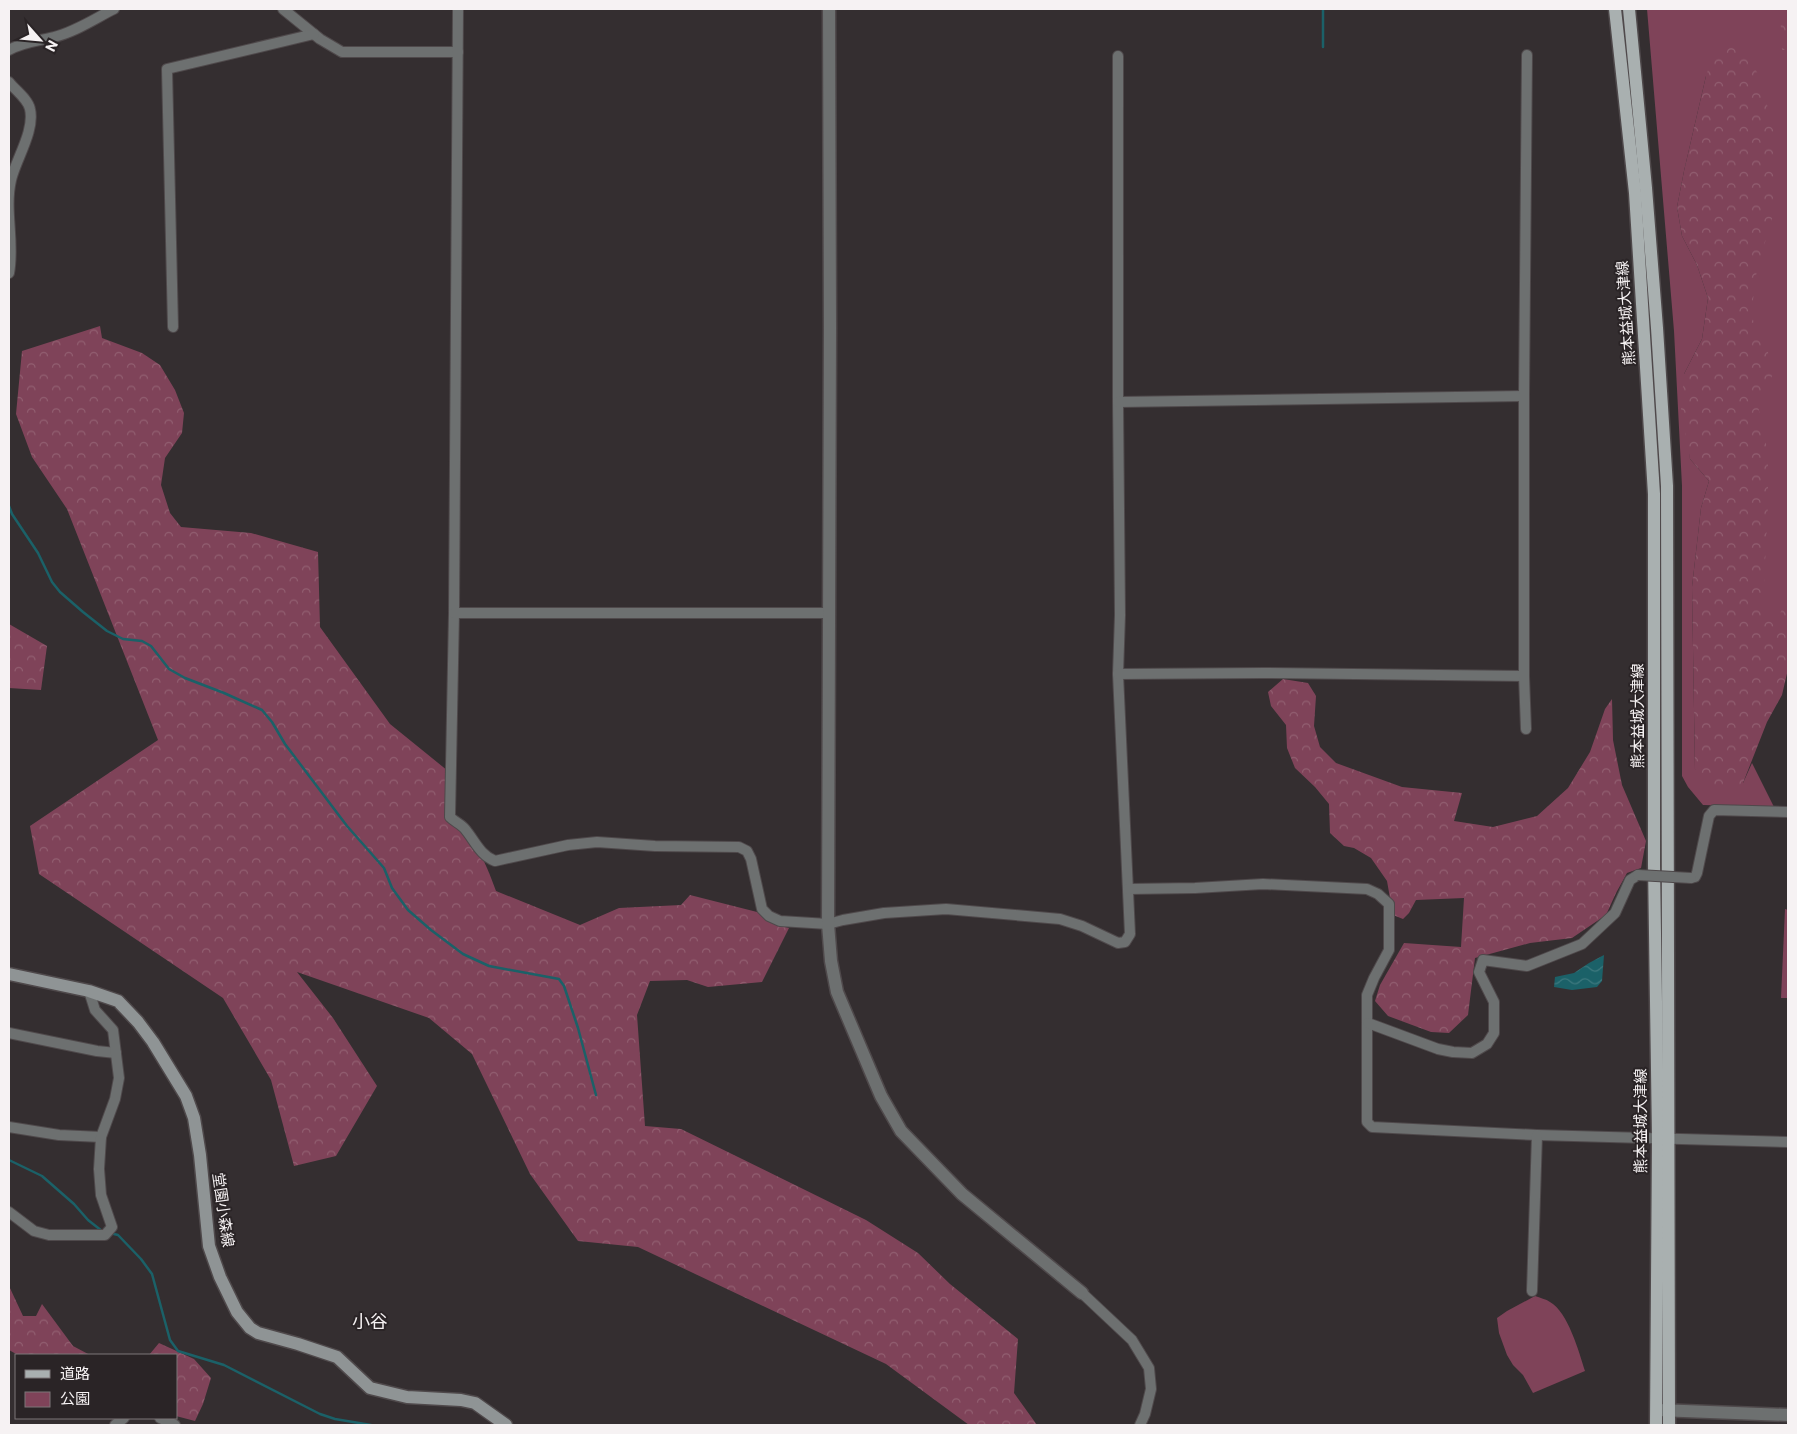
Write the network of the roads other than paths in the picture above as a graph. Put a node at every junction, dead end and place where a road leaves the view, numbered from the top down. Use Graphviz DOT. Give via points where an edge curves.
graph roads {
  1 [pos="114,9"];
  2 [pos="283,9"];
  3 [pos="458,9"];
  4 [pos="829,9"];
  5 [pos="1615,9"];
  6 [pos="1629,9"];
  7 [pos="314,34"];
  8 [pos="9,50"];
  9 [pos="458,52"];
  10 [pos="1527,55"];
  11 [pos="1118,56"];
  12 [pos="9,82"];
  13 [pos="9,273"];
  14 [pos="172,327"];
  15 [pos="1524,396"];
  16 [pos="1118,402"];
  17 [pos="829,613"];
  18 [pos="454,614"];
  19 [pos="1118,674"];
  20 [pos="1524,676"];
  21 [pos="1526,729"];
  22 [pos="1788,812"];
  23 [pos="1128,889"];
  24 [pos="828,924"];
  25 [pos="9,974"];
  26 [pos="88,991"];
  27 [pos="1368,1023"];
  28 [pos="9,1034"];
  29 [pos="116,1053"];
  30 [pos="9,1127"];
  31 [pos="1537,1135"];
  32 [pos="100,1137"];
  33 [pos="1663,1138"];
  34 [pos="1788,1142"];
  35 [pos="9,1212"];
  36 [pos="1532,1291"];
  37 [pos="1082,1293"];
  38 [pos="1659,1410"];
  39 [pos="1788,1415"];
  40 [pos="162,1419"];
  41 [pos="175,1425"];
  42 [pos="506,1425"];
  43 [pos="1140,1425"];
  44 [pos="1656,1425"];
  45 [pos="1669,1425"];
  1 -- 8 [label="street" via="74,31"];
  2 -- 7 [label="street"];
  3 -- 9 [label="street"];
  4 -- 17 [label="street"];
  5 -- 33 [label="main road, 熊本益城大津線" via="1635,194 1654,494 1654,865"];
  6 -- 33 [label="main road, 熊本益城大津線" via="1646,188 1667,486"];
  7 -- 9 [label="street" via="342,52"];
  7 -- 14 [label="street" via="167,70"];
  9 -- 18 [label="street"];
  10 -- 15 [label="street"];
  11 -- 16 [label="street"];
  12 -- 13 [label="street" via="30,108 30,126 11,180 12,260"];
  15 -- 16 [label="street"];
  15 -- 20 [label="street"];
  16 -- 19 [label="street"];
  17 -- 18 [label="street"];
  17 -- 24 [label="street"];
  18 -- 24 [label="street" via="450,817 463,827 486,858 494,861 598,842 739,847 748,851 762,909 769,916 780,921"];
  19 -- 20 [label="street"];
  19 -- 23 [label="street"];
  20 -- 21 [label="street"];
  22 -- 27 [label="street, bridge" via="1714,810 1708,816 1695,877 1638,875 1630,880 1615,913 1582,944 1527,966 1483,960 1479,972 1494,1002 1494,1033 1487,1044 1472,1053 1438,1049"];
  23 -- 24 [label="street" via="1130,934 1125,942 1118,943 1060,919 946,909 884,913"];
  23 -- 27 [label="street" via="1263,884 1367,889 1378,894 1389,904 1390,950 1367,995"];
  24 -- 37 [label="street" via="837,992 881,1096 901,1131 962,1194"];
  25 -- 26 [label="main road, 堂園小森線"];
  26 -- 29 [label="street" via="95,1010 113,1030"];
  26 -- 42 [label="main road, 堂園小森線" via="118,1001 126,1009 153,1042 186,1096 194,1118 200,1155 210,1246 237,1312 250,1328 337,1357 370,1388 407,1397 475,1403"];
  27 -- 31 [label="street" via="1367,1122 1372,1127"];
  28 -- 29 [label="street"];
  29 -- 32 [label="street" via="119,1078 115,1099"];
  30 -- 32 [label="street"];
  31 -- 33 [label="street"];
  31 -- 36 [label="street"];
  32 -- 35 [label="street" via="101,1195 112,1227 105,1235 50,1235 34,1231"];
  33 -- 34 [label="street"];
  33 -- 38 [label="main road, 熊本益城大津線"];
  37 -- 43 [label="street" via="1132,1340 1149,1368 1150,1389"];
  38 -- 39 [label="street"];
  38 -- 44 [label="main road, 熊本益城大津線"];
  38 -- 45 [label="main road, 熊本益城大津線"];
  40 -- 41 [label="street"];
}
